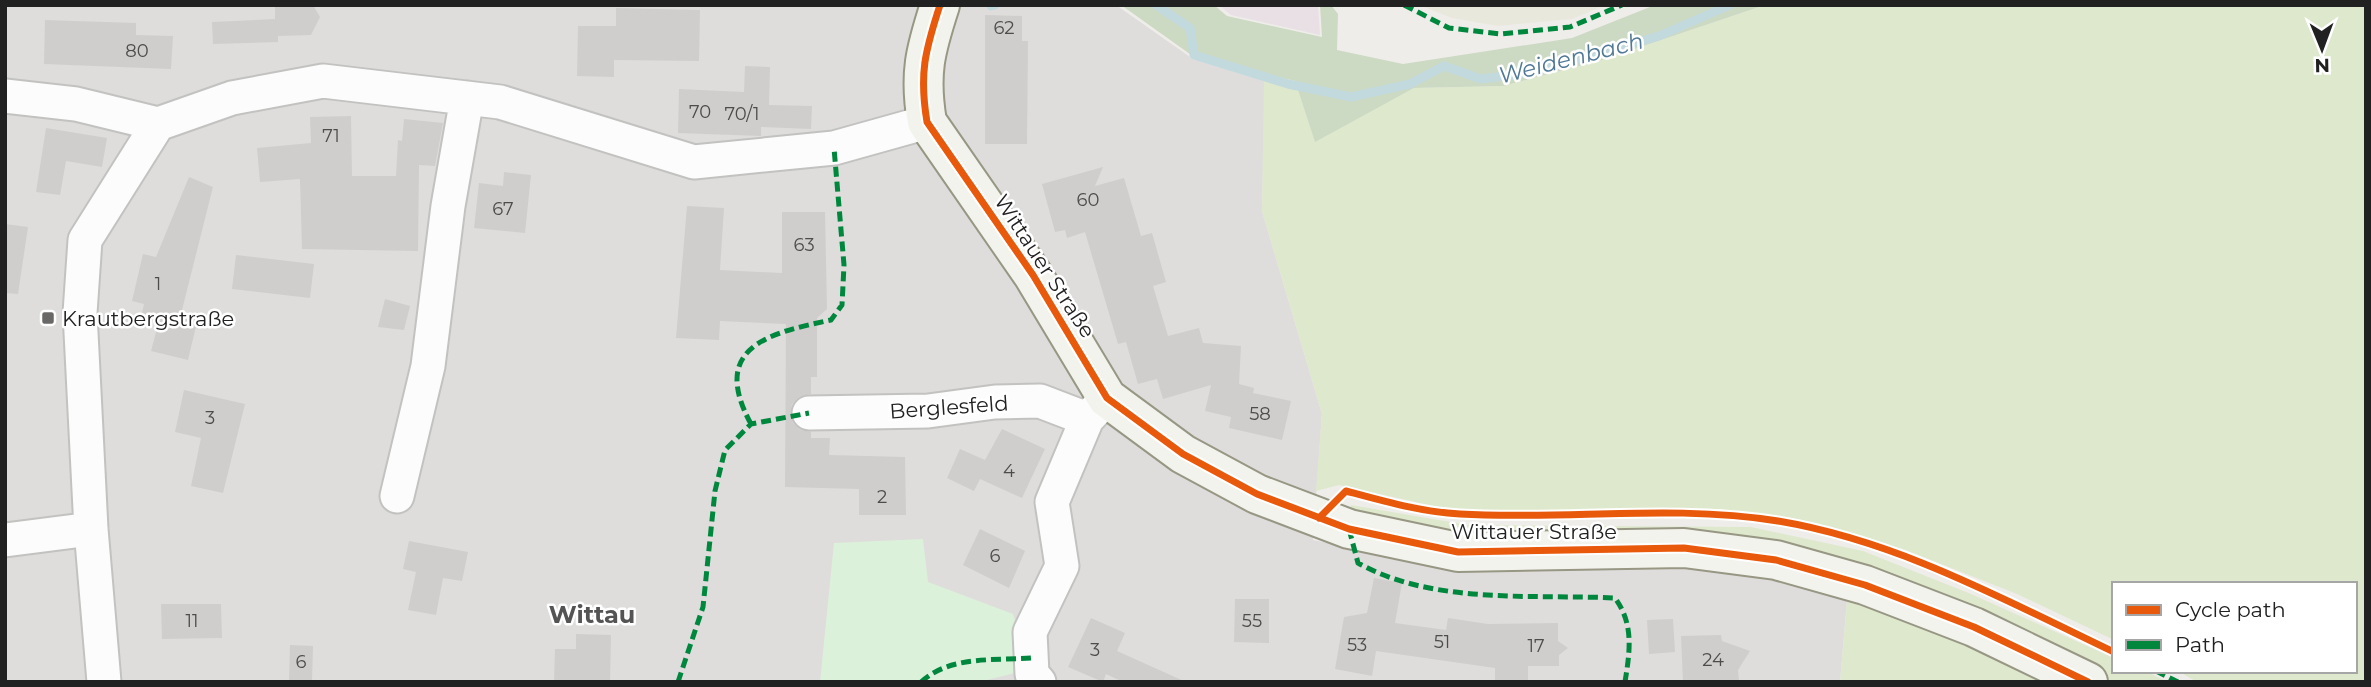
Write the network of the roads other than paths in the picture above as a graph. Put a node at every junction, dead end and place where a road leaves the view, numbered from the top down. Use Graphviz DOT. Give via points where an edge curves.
graph roads {
  1 [pos="940,5"];
  2 [pos="5,96"];
  3 [pos="467,98"];
  4 [pos="927,122"];
  5 [pos="158,124"];
  6 [pos="1097,409"];
  7 [pos="809,413"];
  8 [pos="397,496"];
  9 [pos="91,529"];
  10 [pos="5,540"];
  11 [pos="104,682"];
  12 [pos="1039,682"];
  13 [pos="2088,682"];
  1 -- 4 [label="street, Wittauer Straße" via="924,55"];
  2 -- 5 [label="street" via="76,104"];
  3 -- 4 [label="street" via="500,102 694,162 834,148"];
  3 -- 5 [label="street" via="323,81 233,99"];
  3 -- 8 [label="street" via="428,366"];
  4 -- 6 [label="street, Wittauer Straße" via="1032,275"];
  5 -- 9 [label="street" via="85,240 80,313"];
  6 -- 7 [label="street, Berglesfeld" via="1040,401 928,411"];
  6 -- 12 [label="street" via="1052,502 1062,566 1030,632 1031,674"];
  6 -- 13 [label="street, Wittauer Straße" via="1257,494 1349,529 1458,552 1684,548 1776,560 1865,585 1974,626"];
  9 -- 10 [label="street"];
  9 -- 11 [label="street"];
}
